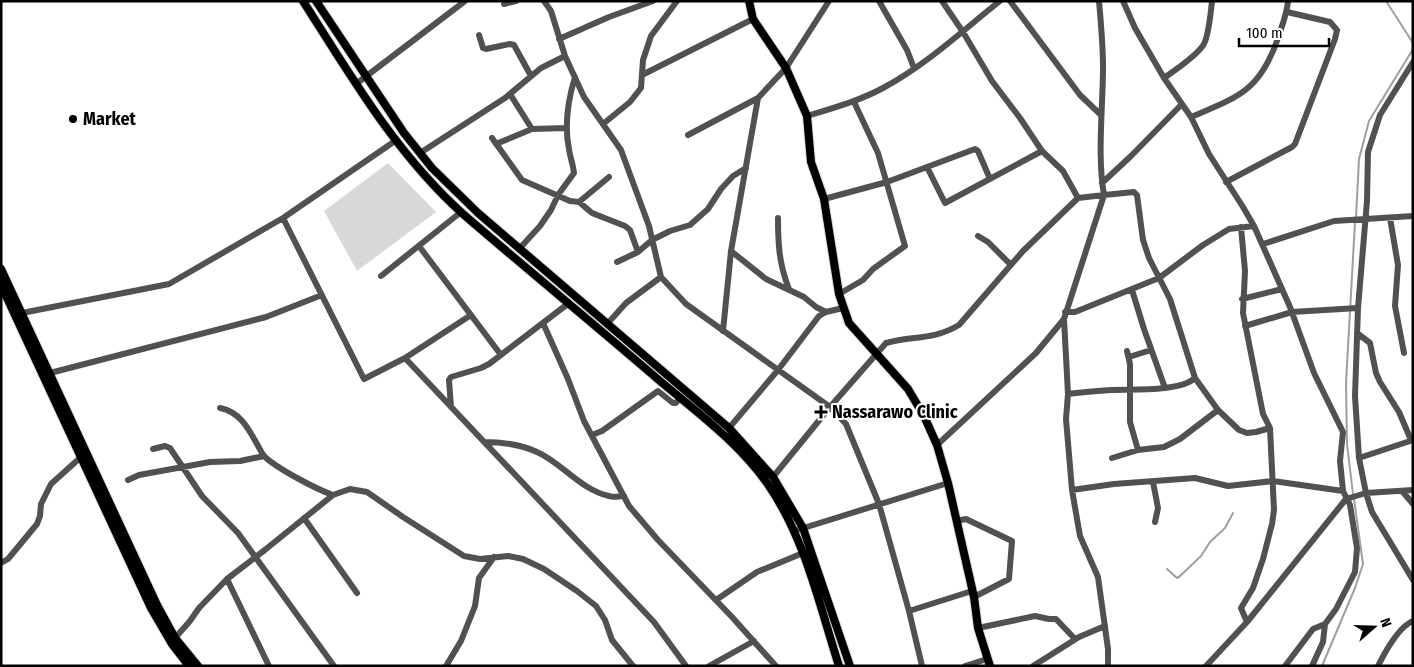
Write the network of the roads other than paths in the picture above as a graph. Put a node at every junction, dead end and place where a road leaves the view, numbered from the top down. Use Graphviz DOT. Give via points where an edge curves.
graph roads {
  1 [pos="303,1"];
  2 [pos="316,1"];
  3 [pos="465,1"];
  4 [pos="516,1"];
  5 [pos="544,1"];
  6 [pos="653,1"];
  7 [pos="677,1"];
  8 [pos="749,1"];
  9 [pos="829,1"];
  10 [pos="879,1"];
  11 [pos="942,1"];
  12 [pos="1000,1"];
  13 [pos="1010,1"];
  14 [pos="1099,1"];
  15 [pos="1123,1"];
  16 [pos="1212,1"];
  17 [pos="1288,1"];
  18 [pos="504,4"];
  19 [pos="1287,12"];
  20 [pos="753,19"];
  21 [pos="963,32"];
  22 [pos="479,35"];
  23 [pos="559,39"];
  24 [pos="565,56"];
  25 [pos="1413,62"];
  26 [pos="786,68"];
  27 [pos="914,68"];
  28 [pos="642,75"];
  29 [pos="366,76"];
  30 [pos="531,76"];
  31 [pos="575,77"];
  32 [pos="1164,78"];
  33 [pos="356,84"];
  34 [pos="510,94"];
  35 [pos="758,98"];
  36 [pos="854,102"];
  37 [pos="1182,104"];
  38 [pos="1101,115"];
  39 [pos="807,116"];
  40 [pos="1191,117"];
  41 [pos="603,124"];
  42 [pos="567,128"];
  43 [pos="532,129"];
  44 [pos="688,134"];
  45 [pos="395,141"];
  46 [pos="1042,151"];
  47 [pos="420,153"];
  48 [pos="927,167"];
  49 [pos="746,168"];
  50 [pos="609,177"];
  51 [pos="990,179"];
  52 [pos="887,182"];
  53 [pos="1226,182"];
  54 [pos="1102,183"];
  55 [pos="558,195"];
  56 [pos="1104,195"];
  57 [pos="1078,198"];
  58 [pos="824,199"];
  59 [pos="579,202"];
  60 [pos="461,212"];
  61 [pos="1413,216"];
  62 [pos="282,218"];
  63 [pos="778,218"];
  64 [pos="1390,218"];
  65 [pos="1363,220"];
  66 [pos="1254,226"];
  67 [pos="1241,227"];
  68 [pos="978,236"];
  69 [pos="652,240"];
  70 [pos="1263,244"];
  71 [pos="419,246"];
  72 [pos="520,248"];
  73 [pos="731,251"];
  74 [pos="638,252"];
  75 [pos="617,262"];
  76 [pos="1011,265"];
  77 [pos="1,269"];
  78 [pos="381,276"];
  79 [pos="661,277"];
  80 [pos="1159,278"];
  81 [pos="1,285"];
  82 [pos="789,289"];
  83 [pos="1282,289"];
  84 [pos="1132,290"];
  85 [pos="839,294"];
  86 [pos="322,295"];
  87 [pos="1242,299"];
  88 [pos="569,303"];
  89 [pos="843,308"];
  90 [pos="1356,308"];
  91 [pos="826,312"];
  92 [pos="1066,312"];
  93 [pos="1292,312"];
  94 [pos="22,313"];
  95 [pos="471,315"];
  96 [pos="1064,319"];
  97 [pos="543,323"];
  98 [pos="608,323"];
  99 [pos="1244,326"];
  100 [pos="723,331"];
  101 [pos="1357,333"];
  102 [pos="1151,350"];
  103 [pos="876,354"];
  104 [pos="1404,354"];
  105 [pos="501,355"];
  106 [pos="405,358"];
  107 [pos="778,370"];
  108 [pos="50,373"];
  109 [pos="1195,378"];
  110 [pos="1165,388"];
  111 [pos="1131,390"];
  112 [pos="1068,394"];
  113 [pos="680,398"];
  114 [pos="451,406"];
  115 [pos="830,407"];
  116 [pos="220,408"];
  117 [pos="1218,410"];
  118 [pos="729,428"];
  119 [pos="1270,428"];
  120 [pos="592,435"];
  121 [pos="1412,440"];
  122 [pos="484,442"];
  123 [pos="937,444"];
  124 [pos="153,449"];
  125 [pos="1138,450"];
  126 [pos="264,456"];
  127 [pos="82,457"];
  128 [pos="1112,458"];
  129 [pos="1359,458"];
  130 [pos="182,467"];
  131 [pos="773,477"];
  132 [pos="128,480"];
  133 [pos="1273,480"];
  134 [pos="1153,482"];
  135 [pos="948,483"];
  136 [pos="1072,490"];
  137 [pos="1413,490"];
  138 [pos="1343,491"];
  139 [pos="1402,491"];
  140 [pos="1366,493"];
  141 [pos="333,494"];
  142 [pos="624,496"];
  143 [pos="1348,498"];
  144 [pos="879,504"];
  145 [pos="1413,504"];
  146 [pos="304,518"];
  147 [pos="956,520"];
  148 [pos="1155,522"];
  149 [pos="803,528"];
  150 [pos="794,531"];
  151 [pos="803,553"];
  152 [pos="256,557"];
  153 [pos="494,558"];
  154 [pos="1,563"];
  155 [pos="227,578"];
  156 [pos="1412,578"];
  157 [pos="357,593"];
  158 [pos="973,594"];
  159 [pos="716,600"];
  160 [pos="909,611"];
  161 [pos="1413,621"];
  162 [pos="1247,622"];
  163 [pos="1325,624"];
  164 [pos="1105,626"];
  165 [pos="978,628"];
  166 [pos="176,638"];
  167 [pos="1075,639"];
  168 [pos="754,641"];
  169 [pos="988,662"];
  170 [pos="193,664"];
  171 [pos="269,666"];
  172 [pos="334,666"];
  173 [pos="446,666"];
  174 [pos="633,666"];
  175 [pos="686,666"];
  176 [pos="709,666"];
  177 [pos="776,666"];
  178 [pos="839,666"];
  179 [pos="850,666"];
  180 [pos="922,666"];
  181 [pos="965,666"];
  182 [pos="1033,666"];
  183 [pos="1108,666"];
  184 [pos="1206,666"];
  185 [pos="1285,666"];
  186 [pos="1312,666"];
  187 [pos="1378,666"];
  1 -- 33 [label="main road"];
  2 -- 29 [label="main road"];
  3 -- 29 [label="street"];
  4 -- 18 [label="street"];
  5 -- 23 [label="street" via="551,11"];
  6 -- 23 [label="street"];
  7 -- 28 [label="street" via="652,36 643,60"];
  8 -- 20 [label="main road"];
  9 -- 26 [label="street"];
  10 -- 27 [label="street"];
  11 -- 21 [label="street"];
  12 -- 21 [label="street"];
  13 -- 38 [label="street" via="1080,95"];
  14 -- 38 [label="street" via="1103,66"];
  15 -- 32 [label="street"];
  16 -- 32 [label="street" via="1204,44 1187,62"];
  17 -- 19 [label="street"];
  19 -- 40 [label="street" via="1260,78 1236,98"];
  19 -- 53 [label="street" via="1330,22 1336,30 1335,39 1295,144"];
  20 -- 26 [label="main road"];
  20 -- 28 [label="street"];
  21 -- 27 [label="street"];
  21 -- 46 [label="street" via="992,81"];
  22 -- 30 [label="street" via="484,48 514,45"];
  23 -- 24 [label="street"];
  24 -- 30 [label="street"];
  24 -- 31 [label="street"];
  25 -- 65 [label="street" via="1380,114 1372,137"];
  26 -- 35 [label="street"];
  26 -- 39 [label="main road"];
  27 -- 36 [label="street"];
  28 -- 41 [label="street" via="641,88 630,102"];
  29 -- 33 [label="street"];
  29 -- 47 [label="main road"];
  30 -- 34 [label="street"];
  31 -- 41 [label="street" via="584,97"];
  31 -- 42 [label="street"];
  32 -- 37 [label="street"];
  33 -- 45 [label="main road"];
  34 -- 43 [label="street"];
  34 -- 47 [label="street"];
  35 -- 44 [label="street"];
  35 -- 49 [label="street"];
  36 -- 39 [label="street"];
  36 -- 52 [label="street" via="878,153"];
  37 -- 40 [label="street"];
  37 -- 54 [label="street"];
  38 -- 54 [label="street"];
  39 -- 58 [label="main road" via="811,162"];
  40 -- 53 [label="street"];
  41 -- 69 [label="street" via="621,150"];
  42 -- 43 [label="street"];
  42 -- 55 [label="street" via="574,173"];
  43 -- 55 [label="street" via="494,141 522,180"];
  45 -- 60 [label="main road" via="423,175"];
  45 -- 62 [label="street"];
  46 -- 51 [label="street"];
  46 -- 57 [label="street" via="1063,171"];
  47 -- 72 [label="main road" via="453,189"];
  48 -- 51 [label="street" via="974,149 978,151"];
  48 -- 51 [label="street" via="944,203"];
  48 -- 52 [label="street"];
  49 -- 69 [label="street" via="733,176 708,209 690,225"];
  49 -- 73 [label="street"];
  50 -- 59 [label="street"];
  52 -- 58 [label="street"];
  52 -- 85 [label="street" via="905,246 863,280"];
  53 -- 66 [label="street"];
  54 -- 56 [label="street"];
  55 -- 59 [label="street"];
  55 -- 72 [label="street" via="540,226"];
  56 -- 57 [label="street"];
  56 -- 80 [label="street" via="1136,193 1143,240"];
  56 -- 92 [label="street"];
  57 -- 76 [label="street"];
  58 -- 85 [label="main road"];
  59 -- 74 [label="street" via="592,213 626,226"];
  60 -- 71 [label="street"];
  60 -- 88 [label="main road"];
  61 -- 64 [label="street"];
  62 -- 86 [label="street"];
  62 -- 94 [label="street" via="169,284"];
  63 -- 82 [label="street" via="778,248"];
  64 -- 65 [label="street"];
  64 -- 104 [label="street" via="1398,265 1395,306"];
  65 -- 70 [label="street" via="1334,221"];
  65 -- 90 [label="street"];
  66 -- 67 [label="street"];
  66 -- 70 [label="street"];
  67 -- 80 [label="street" via="1229,229 1213,238"];
  67 -- 87 [label="street" via="1245,271"];
  68 -- 76 [label="street"];
  69 -- 74 [label="street"];
  69 -- 79 [label="street"];
  70 -- 83 [label="street"];
  71 -- 78 [label="street"];
  71 -- 95 [label="street"];
  72 -- 98 [label="main road"];
  73 -- 82 [label="street" via="766,279"];
  73 -- 100 [label="street"];
  74 -- 75 [label="street"];
  76 -- 103 [label="street" via="959,325 929,337 886,343"];
  77 -- 94 [label="main road"];
  79 -- 98 [label="street" via="626,303"];
  79 -- 100 [label="street" via="686,304"];
  80 -- 84 [label="street"];
  80 -- 109 [label="street" via="1170,299"];
  81 -- 127 [label="main road"];
  82 -- 91 [label="street"];
  83 -- 87 [label="street"];
  83 -- 93 [label="street"];
  84 -- 92 [label="street" via="1075,312"];
  84 -- 102 [label="street"];
  85 -- 89 [label="main road"];
  86 -- 106 [label="street" via="364,379"];
  86 -- 108 [label="street" via="266,316"];
  87 -- 99 [label="street"];
  88 -- 97 [label="street"];
  88 -- 113 [label="main road"];
  89 -- 91 [label="street"];
  89 -- 103 [label="main road" via="849,323"];
  90 -- 93 [label="street"];
  90 -- 101 [label="street"];
  91 -- 107 [label="street" via="819,316"];
  92 -- 96 [label="street"];
  93 -- 99 [label="street"];
  93 -- 138 [label="street" via="1314,373 1343,432 1340,461"];
  94 -- 108 [label="main road"];
  95 -- 105 [label="street"];
  95 -- 106 [label="street"];
  96 -- 112 [label="street"];
  96 -- 123 [label="street" via="1036,353"];
  97 -- 105 [label="street"];
  97 -- 120 [label="street"];
  98 -- 118 [label="main road"];
  99 -- 119 [label="street" via="1263,414"];
  100 -- 107 [label="street"];
  101 -- 121 [label="street" via="1370,342 1376,373"];
  101 -- 129 [label="street" via="1355,396"];
  102 -- 110 [label="street"];
  102 -- 111 [label="street" via="1128,354"];
  103 -- 115 [label="street"];
  103 -- 123 [label="main road" via="908,389"];
  105 -- 114 [label="street" via="481,368 452,376 449,380"];
  106 -- 114 [label="street"];
  107 -- 115 [label="street"];
  107 -- 118 [label="street"];
  108 -- 166 [label="main road" via="157,605"];
  109 -- 110 [label="street"];
  109 -- 117 [label="street"];
  110 -- 111 [label="street"];
  111 -- 112 [label="street"];
  111 -- 125 [label="street" via="1130,422"];
  112 -- 136 [label="street" via="1066,419"];
  113 -- 120 [label="street" via="673,403 658,391"];
  113 -- 150 [label="main road" via="754,467 779,500"];
  114 -- 122 [label="street"];
  115 -- 131 [label="street"];
  115 -- 144 [label="street" via="846,424"];
  116 -- 126 [label="street" via="229,410 242,420"];
  117 -- 119 [label="street" via="1246,433"];
  117 -- 125 [label="street" via="1164,447"];
  118 -- 131 [label="main road"];
  119 -- 133 [label="street"];
  120 -- 142 [label="street"];
  121 -- 129 [label="street"];
  122 -- 142 [label="street" via="518,445 537,452 593,489 609,497"];
  122 -- 175 [label="street" via="654,622"];
  123 -- 135 [label="main road"];
  124 -- 130 [label="street" via="170,448"];
  125 -- 128 [label="street"];
  126 -- 130 [label="street"];
  126 -- 141 [label="street" via="319,490"];
  127 -- 154 [label="street" via="51,484 40,504 37,524"];
  127 -- 170 [label="main road" via="151,608 172,644"];
  129 -- 140 [label="street"];
  130 -- 132 [label="street"];
  130 -- 152 [label="street" via="202,496"];
  131 -- 149 [label="main road"];
  133 -- 134 [label="street" via="1228,486 1195,478"];
  133 -- 138 [label="street"];
  133 -- 162 [label="street" via="1272,524 1254,588 1242,608"];
  134 -- 136 [label="street"];
  134 -- 148 [label="street" via="1158,508"];
  135 -- 144 [label="street"];
  135 -- 147 [label="main road"];
  136 -- 164 [label="street" via="1080,536 1098,577"];
  137 -- 139 [label="street"];
  138 -- 143 [label="street"];
  139 -- 140 [label="street"];
  139 -- 145 [label="street"];
  140 -- 143 [label="street"];
  140 -- 156 [label="street" via="1372,512"];
  141 -- 146 [label="street"];
  141 -- 153 [label="street" via="350,489 366,492 464,556"];
  142 -- 159 [label="street" via="636,516"];
  143 -- 162 [label="street"];
  143 -- 163 [label="street" via="1356,548 1355,572"];
  144 -- 149 [label="street"];
  144 -- 160 [label="street"];
  146 -- 152 [label="street"];
  146 -- 157 [label="street"];
  147 -- 158 [label="main road"];
  147 -- 158 [label="street" via="966,518 1012,541 1009,579"];
  149 -- 150 [label="street"];
  149 -- 179 [label="main road"];
  150 -- 151 [label="main road"];
  151 -- 159 [label="street" via="757,572"];
  151 -- 178 [label="main road"];
  152 -- 155 [label="street"];
  152 -- 172 [label="street"];
  153 -- 173 [label="street" via="479,578 475,606 461,641"];
  153 -- 174 [label="street" via="524,559 544,569 596,606 612,640"];
  155 -- 166 [label="street"];
  155 -- 171 [label="street"];
  158 -- 160 [label="street"];
  158 -- 165 [label="main road"];
  159 -- 168 [label="street"];
  160 -- 180 [label="street"];
  161 -- 187 [label="street" via="1407,623"];
  162 -- 184 [label="street"];
  163 -- 185 [label="street" via="1313,629"];
  163 -- 186 [label="street" via="1323,642"];
  164 -- 167 [label="street"];
  164 -- 183 [label="street"];
  165 -- 167 [label="street" via="1035,616 1056,619"];
  165 -- 169 [label="main road"];
  166 -- 170 [label="main road"];
  167 -- 182 [label="street"];
  168 -- 176 [label="street"];
  168 -- 177 [label="street"];
  169 -- 181 [label="street"];
}
